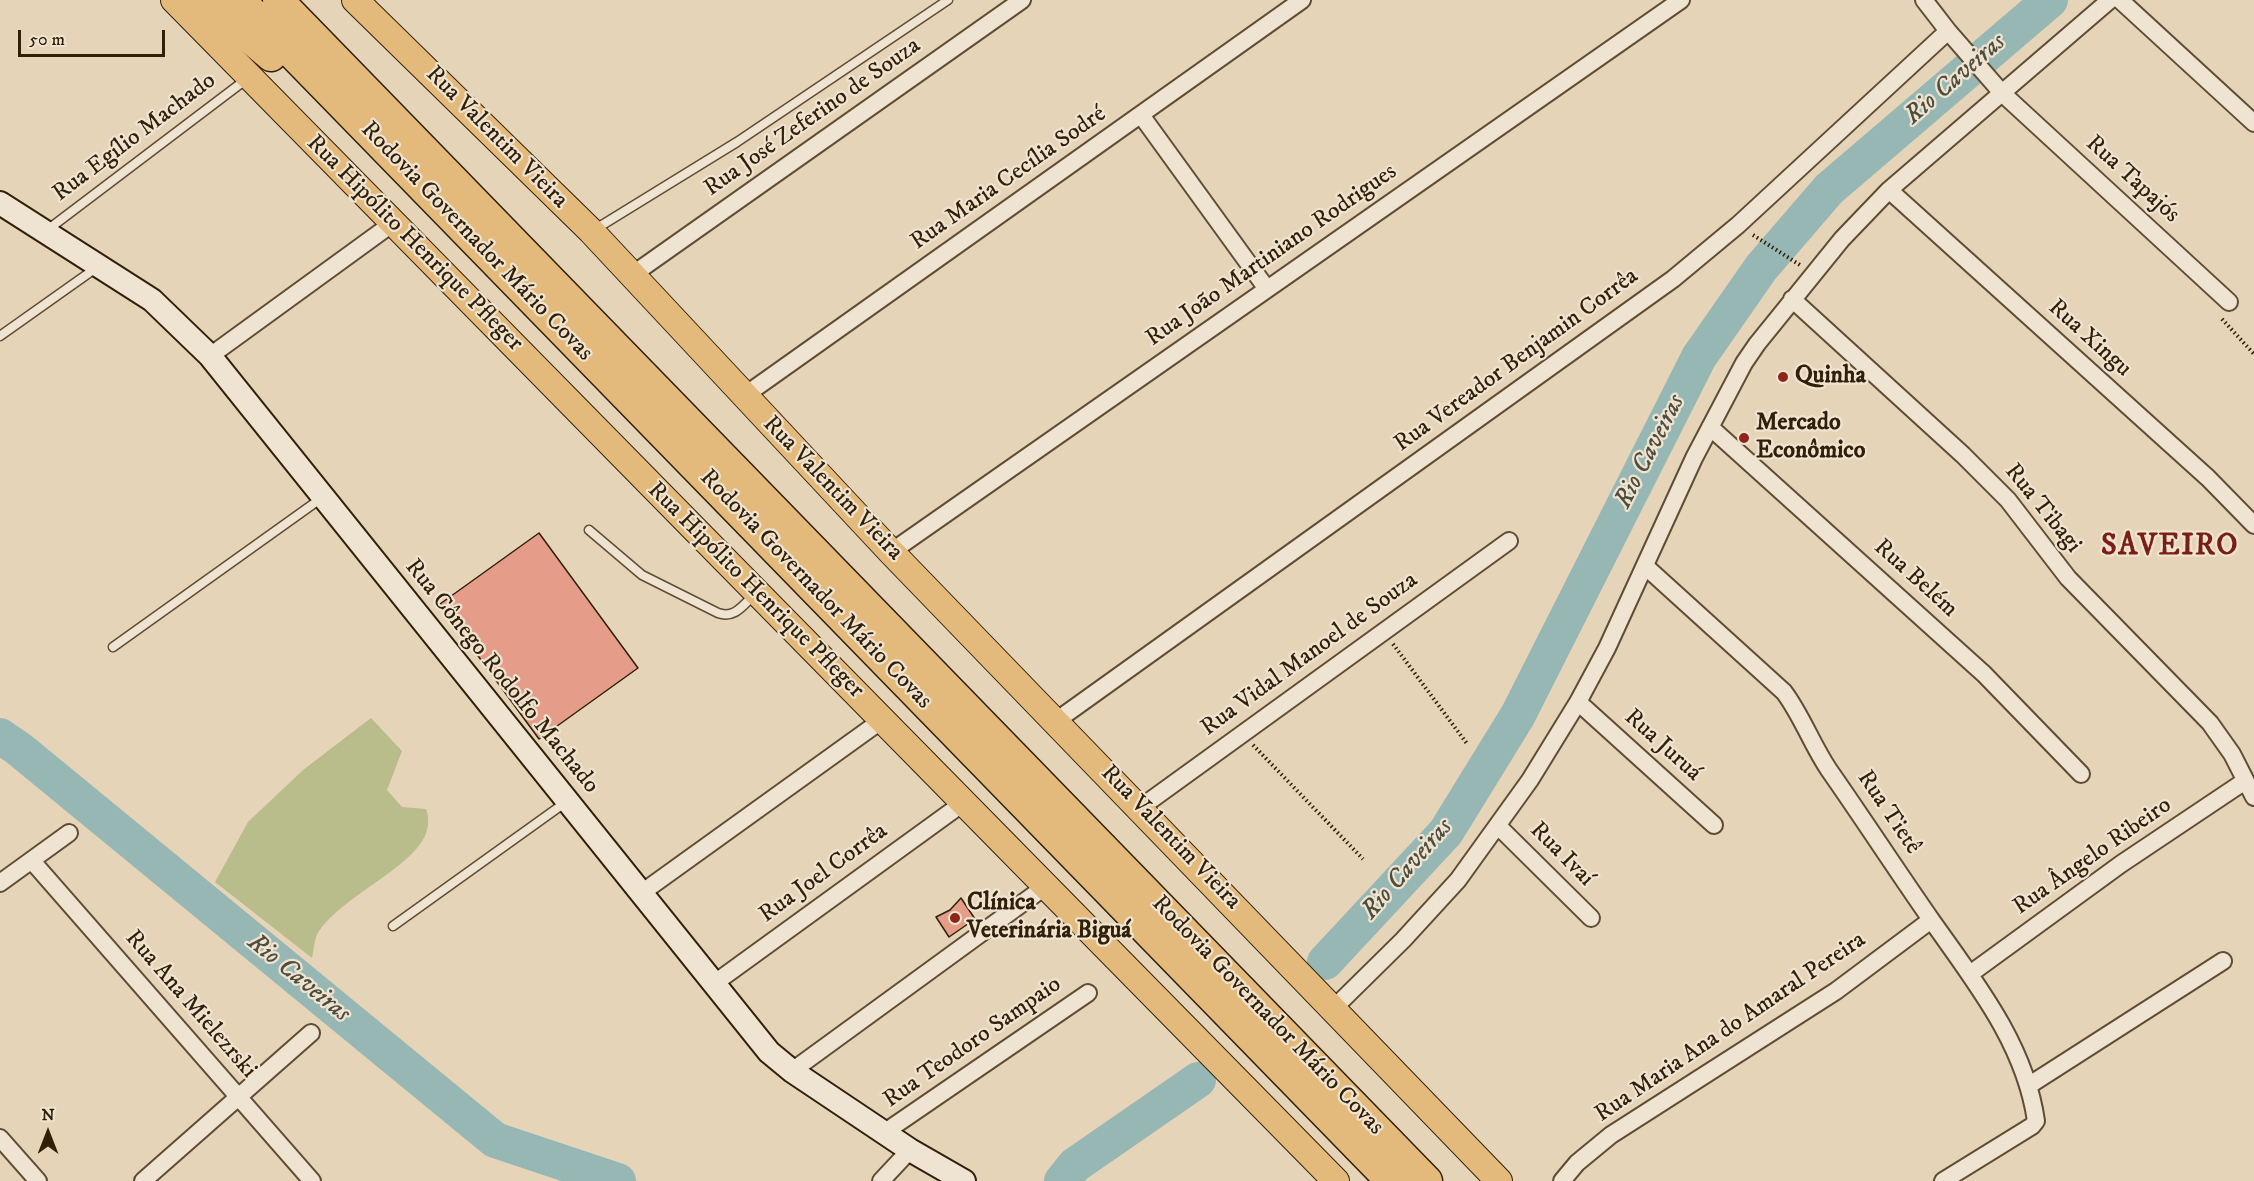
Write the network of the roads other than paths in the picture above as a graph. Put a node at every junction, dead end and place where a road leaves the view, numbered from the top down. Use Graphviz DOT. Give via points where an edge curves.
graph roads {
  1 [pos="174,0"];
  2 [pos="205,0"];
  3 [pos="240,0"];
  4 [pos="278,0"];
  5 [pos="292,0"];
  6 [pos="356,0"];
  7 [pos="948,0"];
  8 [pos="1022,0"];
  9 [pos="1302,0"];
  10 [pos="1681,0"];
  11 [pos="1924,0"];
  12 [pos="2110,0"];
  13 [pos="2120,0"];
  14 [pos="1952,36"];
  15 [pos="340,64"];
  16 [pos="249,76"];
  17 [pos="2002,93"];
  18 [pos="1141,115"];
  19 [pos="2254,123"];
  20 [pos="412,176"];
  21 [pos="1889,190"];
  22 [pos="0,203"];
  23 [pos="393,223"];
  24 [pos="591,231"];
  25 [pos="45,232"];
  26 [pos="99,266"];
  27 [pos="632,275"];
  28 [pos="1267,289"];
  29 [pos="1792,299"];
  30 [pos="2229,302"];
  31 [pos="0,336"];
  32 [pos="210,356"];
  33 [pos="744,396"];
  34 [pos="1710,427"];
  35 [pos="322,497"];
  36 [pos="2254,525"];
  37 [pos="589,530"];
  38 [pos="1509,541"];
  39 [pos="891,552"];
  40 [pos="1645,566"];
  41 [pos="757,592"];
  42 [pos="113,647"];
  43 [pos="1578,702"];
  44 [pos="882,720"];
  45 [pos="1056,721"];
  46 [pos="2081,774"];
  47 [pos="2245,781"];
  48 [pos="2254,797"];
  49 [pos="566,802"];
  50 [pos="963,803"];
  51 [pos="1140,808"];
  52 [pos="1714,825"];
  53 [pos="1498,826"];
  54 [pos="69,833"];
  55 [pos="32,861"];
  56 [pos="0,883"];
  57 [pos="1046,886"];
  58 [pos="640,894"];
  59 [pos="1591,918"];
  60 [pos="1931,920"];
  61 [pos="393,926"];
  62 [pos="2223,961"];
  63 [pos="1970,974"];
  64 [pos="712,985"];
  65 [pos="1088,993"];
  66 [pos="1334,1008"];
  67 [pos="311,1033"];
  68 [pos="792,1071"];
  69 [pos="2028,1086"];
  70 [pos="238,1097"];
  71 [pos="885,1132"];
  72 [pos="0,1138"];
  73 [pos="910,1150"];
  74 [pos="38,1181"];
  75 [pos="143,1181"];
  76 [pos="312,1181"];
  77 [pos="881,1181"];
  78 [pos="964,1181"];
  79 [pos="1336,1181"];
  80 [pos="1390,1181"];
  81 [pos="1427,1181"];
  82 [pos="1499,1181"];
  83 [pos="1562,1181"];
  84 [pos="1943,1181"];
  1 -- 16 [label="main road, Rua Hipólito Henrique Pfleger"];
  2 -- 20 [label="highway"];
  3 -- 20 [label="highway, Rodovia Governador Mário Covas"];
  4 -- 15 [label="highway, Rodovia Governador Mário Covas"];
  5 -- 15 [label="highway"];
  6 -- 24 [label="main road, Rua Valentim Vieira"];
  7 -- 24 [label="lane" via="737,142"];
  8 -- 27 [label="street, Rua José Zeferino de Souza"];
  9 -- 18 [label="street, Rua Maria Cecília Sodré"];
  10 -- 28 [label="street, Rua João Martiniano Rodrigues"];
  11 -- 14 [label="street"];
  12 -- 17 [label="street"];
  13 -- 19 [label="street"];
  14 -- 17 [label="street, Rua Tapajós"];
  14 -- 45 [label="street, Rua Vereador Benjamin Corrêa" via="1673,279"];
  15 -- 81 [label="highway, Rodovia Governador Mário Covas"];
  16 -- 23 [label="main road, Rua Hipólito Henrique Pfleger"];
  16 -- 25 [label="lane, Rua Egílio Machado"];
  17 -- 21 [label="street"];
  17 -- 30 [label="street, Rua Tapajós"];
  18 -- 28 [label="street"];
  18 -- 33 [label="street, Rua Maria Cecília Sodré"];
  20 -- 80 [label="highway, Rodovia Governador Mário Covas"];
  21 -- 29 [label="street"];
  21 -- 36 [label="street, Rua Xingu" via="2208,478"];
  22 -- 25 [label="main road, Rua Cônego Rodolfo Machado"];
  23 -- 32 [label="street"];
  23 -- 41 [label="main road, Rua Hipólito Henrique Pfleger"];
  24 -- 27 [label="main road, Rua Valentim Vieira"];
  25 -- 26 [label="main road, Rua Cônego Rodolfo Machado"];
  26 -- 31 [label="lane"];
  26 -- 32 [label="main road, Rua Cônego Rodolfo Machado" via="152,300"];
  27 -- 33 [label="main road, Rua Valentim Vieira"];
  28 -- 39 [label="street, Rua João Martiniano Rodrigues"];
  29 -- 34 [label="street" via="1744,363"];
  29 -- 47 [label="street, Rua Tibagi" via="2001,493 2068,578 2210,723"];
  32 -- 35 [label="main road, Rua Cônego Rodolfo Machado"];
  33 -- 39 [label="main road, Rua Valentim Vieira"];
  34 -- 40 [label="street"];
  34 -- 46 [label="street, Rua Belém" via="1984,674"];
  35 -- 42 [label="lane"];
  35 -- 49 [label="main road, Rua Cônego Rodolfo Machado"];
  37 -- 41 [label="lane" via="642,575 726,616"];
  38 -- 51 [label="street, Rua Vidal Manoel de Souza"];
  39 -- 45 [label="main road, Rua Valentim Vieira"];
  40 -- 43 [label="street"];
  40 -- 60 [label="street, Rua Tietê" via="1784,692 1826,765"];
  41 -- 44 [label="main road, Rua Hipólito Henrique Pfleger"];
  43 -- 52 [label="street, Rua Juruá"];
  43 -- 53 [label="street"];
  44 -- 50 [label="main road, Rua Hipólito Henrique Pfleger"];
  44 -- 58 [label="street"];
  45 -- 51 [label="main road, Rua Valentim Vieira"];
  47 -- 48 [label="street, Rua Tibagi"];
  47 -- 63 [label="street, Rua Ângelo Ribeiro" via="2121,864"];
  49 -- 58 [label="main road, Rua Cônego Rodolfo Machado"];
  49 -- 61 [label="lane"];
  50 -- 57 [label="main road, Rua Hipólito Henrique Pfleger"];
  50 -- 64 [label="street, Rua Joel Corrêa"];
  51 -- 66 [label="main road, Rua Valentim Vieira"];
  53 -- 59 [label="street, Rua Ivaí"];
  53 -- 66 [label="street" via="1435,905"];
  54 -- 55 [label="street"];
  55 -- 56 [label="street"];
  55 -- 70 [label="street, Rua Ana Mielezrski"];
  57 -- 68 [label="street"];
  57 -- 79 [label="main road, Rua Hipólito Henrique Pfleger"];
  58 -- 64 [label="main road, Rua Cônego Rodolfo Machado"];
  60 -- 63 [label="street, Rua Tietê"];
  60 -- 83 [label="street, Rua Maria Ana do Amaral Pereira" via="1836,991 1611,1135"];
  62 -- 69 [label="street"];
  63 -- 69 [label="street, Rua Tietê" via="2001,1024"];
  64 -- 68 [label="main road, Rua Cônego Rodolfo Machado" via="769,1052"];
  65 -- 71 [label="street, Rua Teodoro Sampaio"];
  66 -- 82 [label="main road, Rua Valentim Vieira"];
  67 -- 70 [label="street"];
  68 -- 71 [label="main road, Rua Cônego Rodolfo Machado"];
  69 -- 84 [label="street, Rua Tietê" via="2036,1120 2032,1126"];
  70 -- 75 [label="street"];
  70 -- 76 [label="street, Rua Ana Mielezrski"];
  71 -- 73 [label="main road, Rua Cônego Rodolfo Machado"];
  72 -- 74 [label="street"];
  73 -- 77 [label="street"];
  73 -- 78 [label="main road, Rua Cônego Rodolfo Machado"];
}
